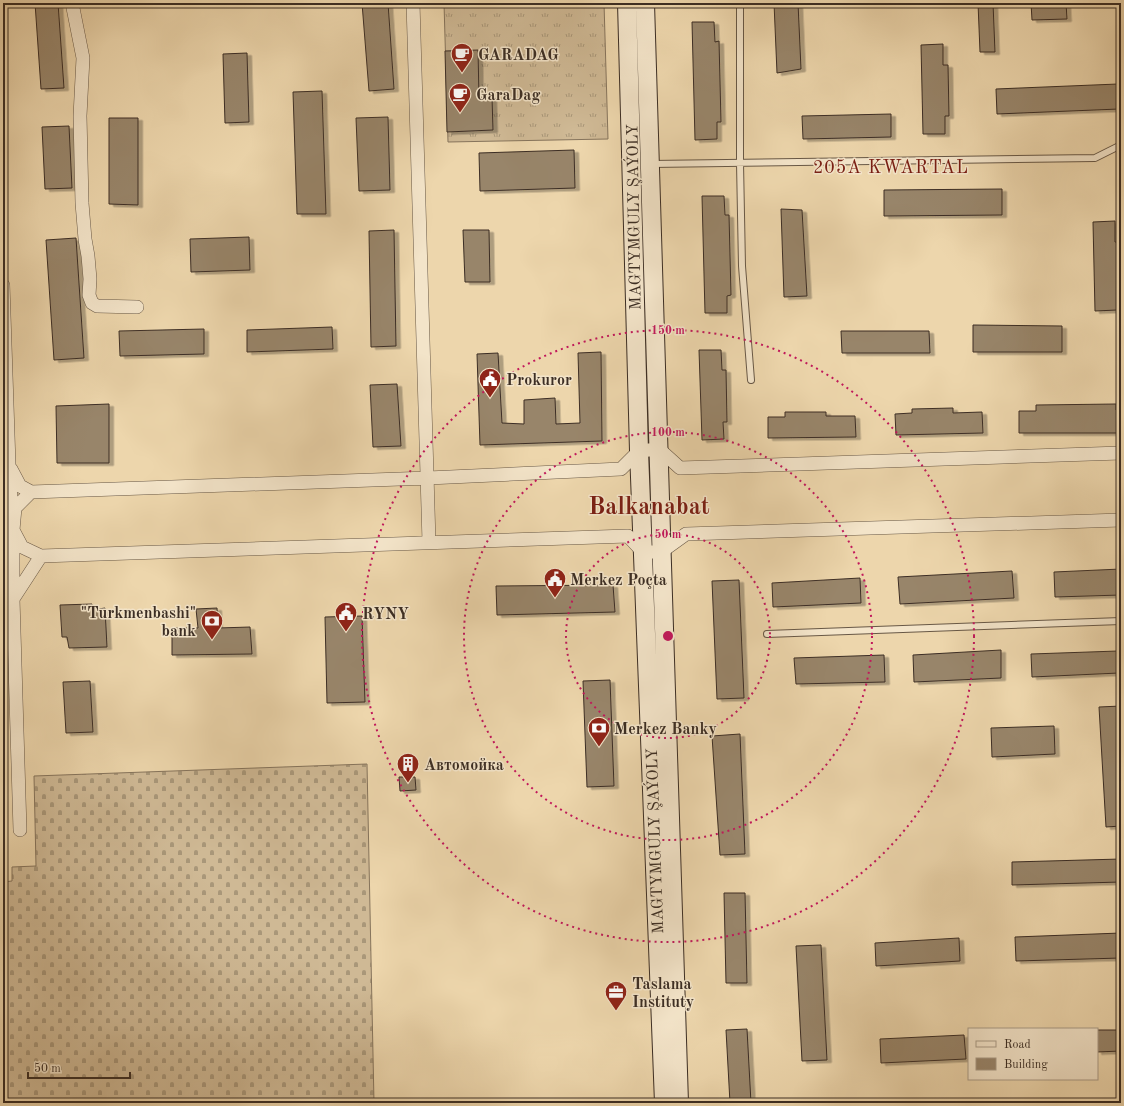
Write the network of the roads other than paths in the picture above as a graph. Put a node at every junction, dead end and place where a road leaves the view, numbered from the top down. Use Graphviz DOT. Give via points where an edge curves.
graph roads {
  1 [pos="72,3"];
  2 [pos="413,3"];
  3 [pos="628,3"];
  4 [pos="645,3"];
  5 [pos="740,3"];
  6 [pos="1121,144"];
  7 [pos="740,163"];
  8 [pos="650,164"];
  9 [pos="3,285"];
  10 [pos="137,307"];
  11 [pos="751,380"];
  12 [pos="659,449"];
  13 [pos="639,451"];
  14 [pos="1121,454"];
  15 [pos="8,465"];
  16 [pos="428,478"];
  17 [pos="31,492"];
  18 [pos="1121,520"];
  19 [pos="12,530"];
  20 [pos="429,542"];
  21 [pos="652,552"];
  22 [pos="41,556"];
  23 [pos="13,600"];
  24 [pos="1121,621"];
  25 [pos="767,634"];
  26 [pos="20,830"];
  27 [pos="664,1103"];
  28 [pos="679,1103"];
  1 -- 10 [label="street" via="83,58 80,116 82,203 89,264 89,295 92,303 97,306"];
  2 -- 16 [label="street"];
  3 -- 13 [label="street, MAGTYMGULY ŞAÝOLY"];
  4 -- 8 [label="street, MAGTYMGULY ŞAÝOLY"];
  5 -- 7 [label="lane"];
  6 -- 7 [label="lane" via="1095,158"];
  7 -- 8 [label="lane"];
  7 -- 11 [label="lane" via="742,266"];
  8 -- 12 [label="street, MAGTYMGULY ŞAÝOLY"];
  9 -- 15 [label="street"];
  12 -- 13 [label="street"];
  12 -- 14 [label="street" via="680,468"];
  12 -- 21 [label="street, MAGTYMGULY ŞAÝOLY"];
  13 -- 16 [label="street" via="621,469"];
  13 -- 21 [label="street, MAGTYMGULY ŞAÝOLY"];
  15 -- 17 [label="street" via="20,486"];
  15 -- 19 [label="street"];
  16 -- 17 [label="street"];
  16 -- 20 [label="street"];
  17 -- 19 [label="street" via="15,508"];
  18 -- 21 [label="street" via="686,534"];
  19 -- 22 [label="street" via="22,547"];
  19 -- 23 [label="street"];
  20 -- 21 [label="street" via="628,536"];
  20 -- 22 [label="street"];
  21 -- 27 [label="street, MAGTYMGULY ŞAÝOLY"];
  21 -- 28 [label="street, MAGTYMGULY ŞAÝOLY"];
  22 -- 23 [label="street"];
  23 -- 26 [label="street"];
  24 -- 25 [label="lane"];
}
